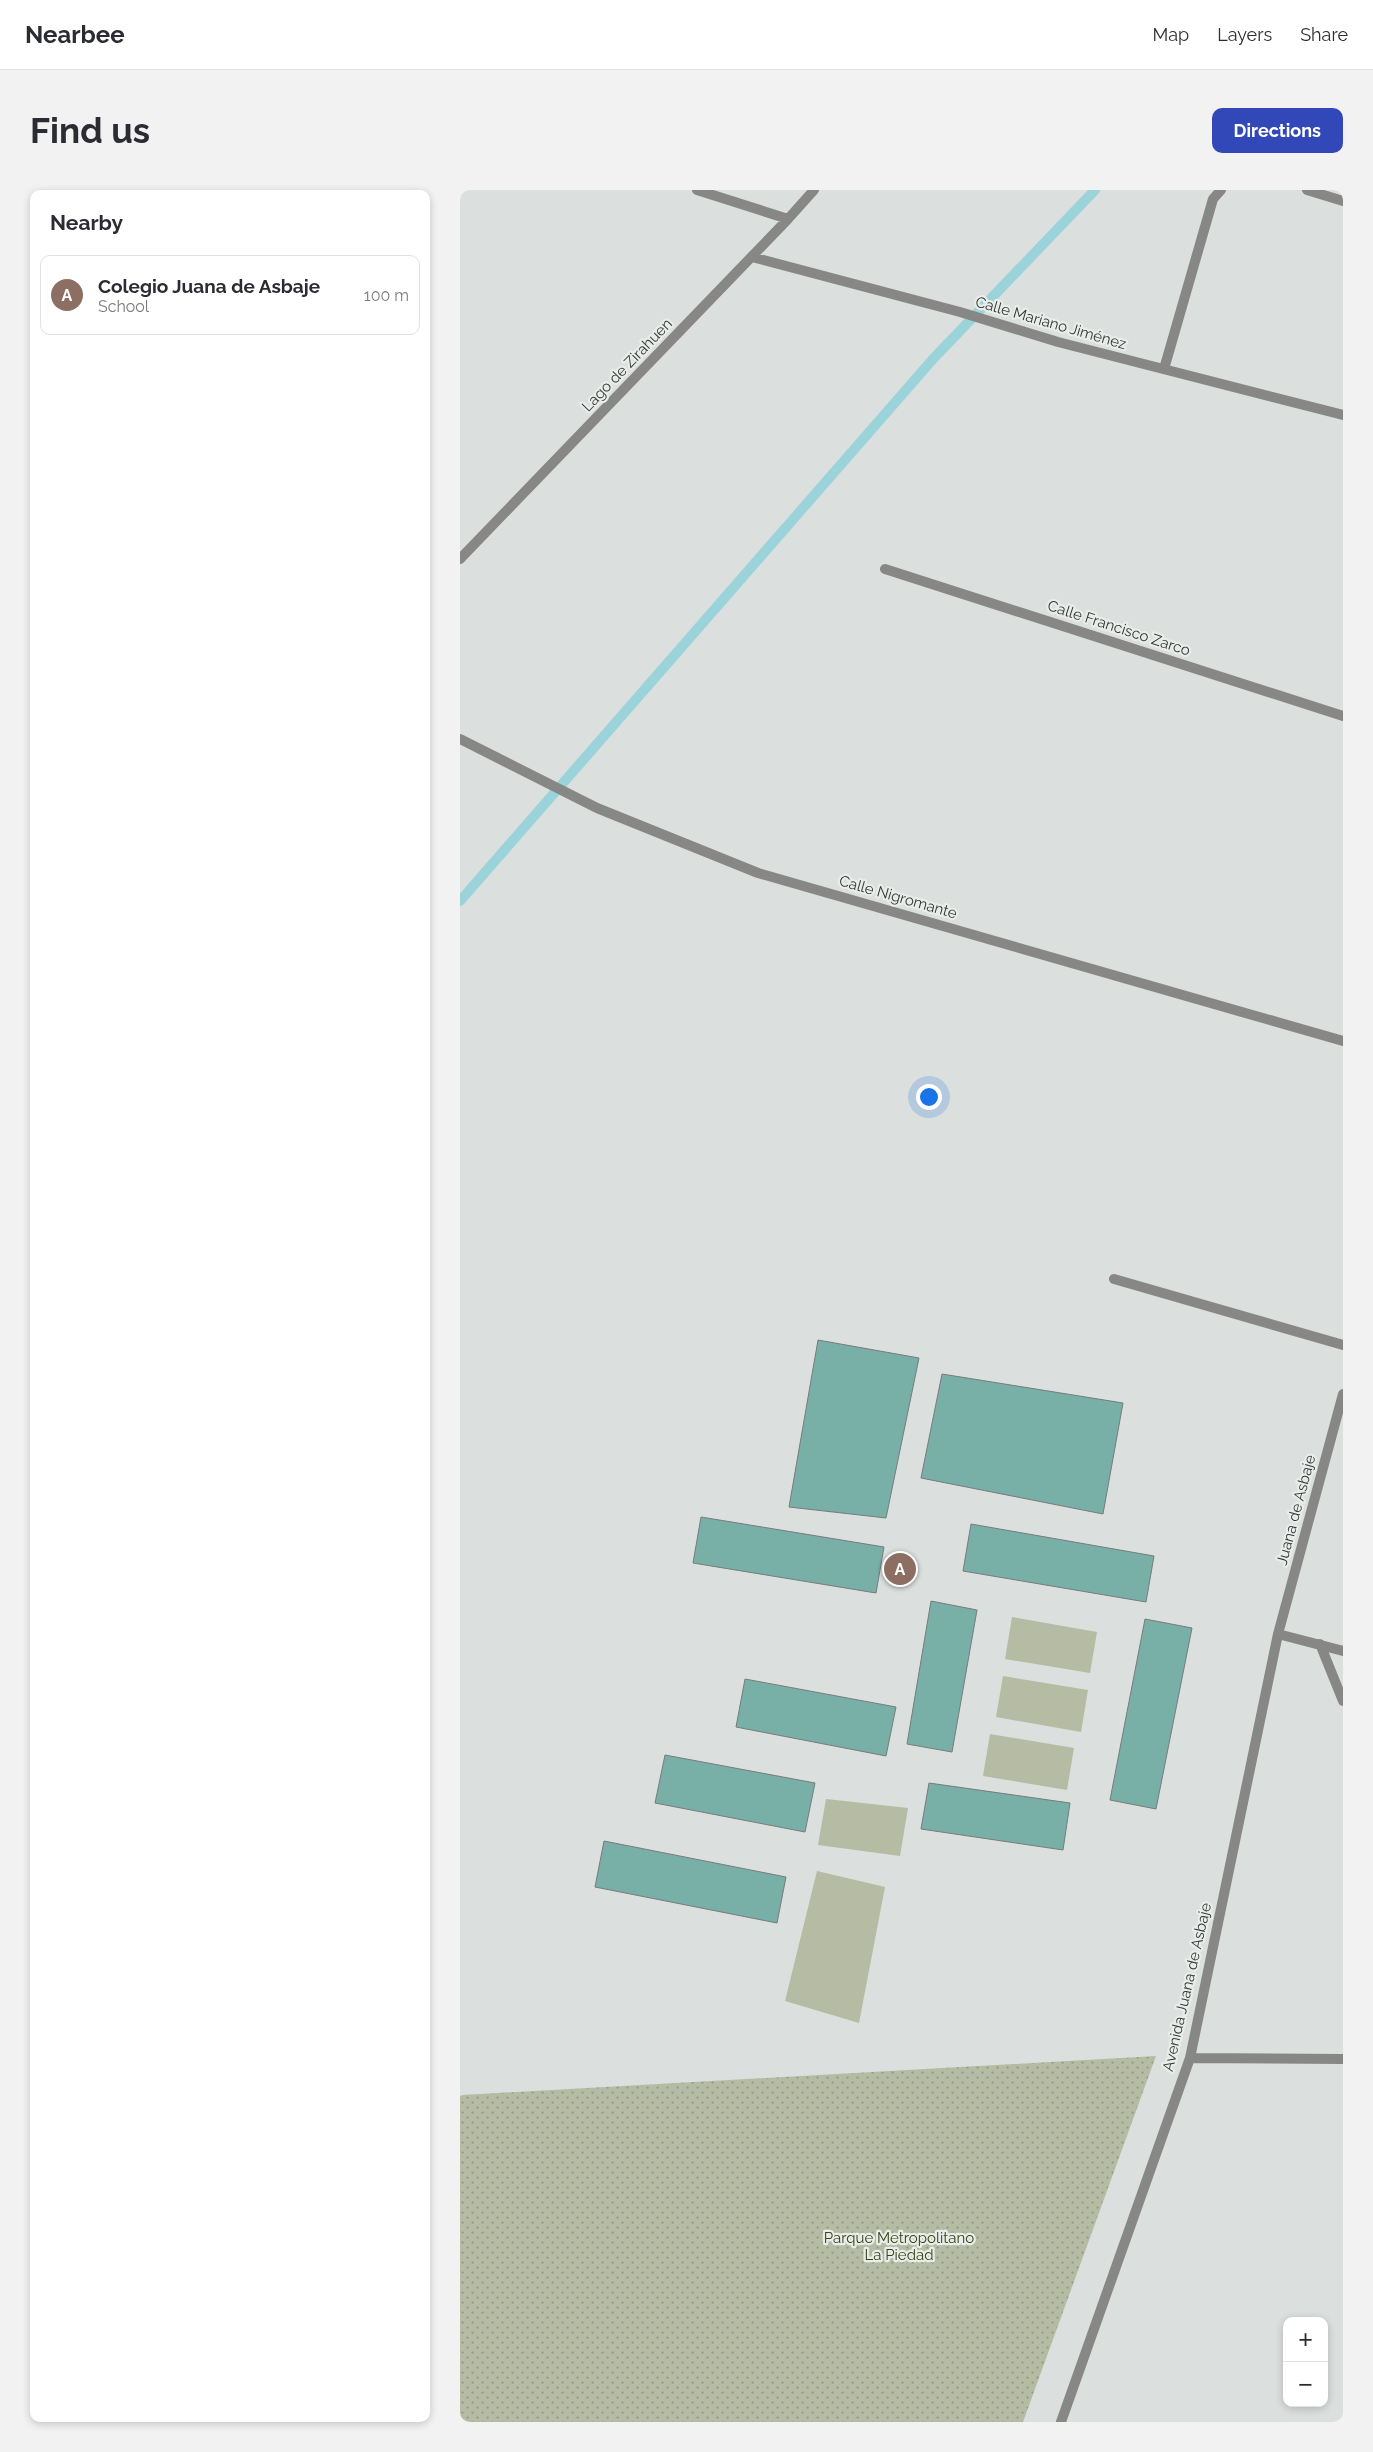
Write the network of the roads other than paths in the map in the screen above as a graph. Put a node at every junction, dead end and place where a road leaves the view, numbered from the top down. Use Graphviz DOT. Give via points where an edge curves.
graph roads {
  1 [pos="697,190"];
  2 [pos="814,190"];
  3 [pos="1221,190"];
  4 [pos="1307,190"];
  5 [pos="1343,201"];
  6 [pos="788,219"];
  7 [pos="752,257"];
  8 [pos="1164,369"];
  9 [pos="1343,415"];
  10 [pos="462,554"];
  11 [pos="885,569"];
  12 [pos="1343,716"];
  13 [pos="460,739"];
  14 [pos="1343,1041"];
  15 [pos="1114,1279"];
  16 [pos="1343,1346"];
  17 [pos="1343,1394"];
  18 [pos="1278,1634"];
  19 [pos="1320,1644"];
  20 [pos="1343,1651"];
  21 [pos="1343,1701"];
  22 [pos="1190,2058"];
  23 [pos="1343,2059"];
  24 [pos="1061,2422"];
  1 -- 6 [label="street"];
  2 -- 6 [label="street, Lago de Zirahuen"];
  3 -- 8 [label="street" via="1213,199"];
  4 -- 5 [label="street"];
  6 -- 7 [label="street, Lago de Zirahuen"];
  7 -- 8 [label="street, Calle Mariano Jiménez"];
  7 -- 10 [label="street, Lago de Zirahuen"];
  8 -- 9 [label="street, Calle Mariano Jiménez"];
  11 -- 12 [label="street, Calle Francisco Zarco"];
  13 -- 14 [label="street, Calle Nigromante" via="597,808 758,873"];
  15 -- 16 [label="street"];
  17 -- 18 [label="street, Juana de Asbaje"];
  18 -- 19 [label="street"];
  18 -- 22 [label="street, Avenida Juana de Asbaje"];
  19 -- 20 [label="street"];
  19 -- 21 [label="street"];
  22 -- 23 [label="street"];
  22 -- 24 [label="street, Avenida Juana de Asbaje"];
}
